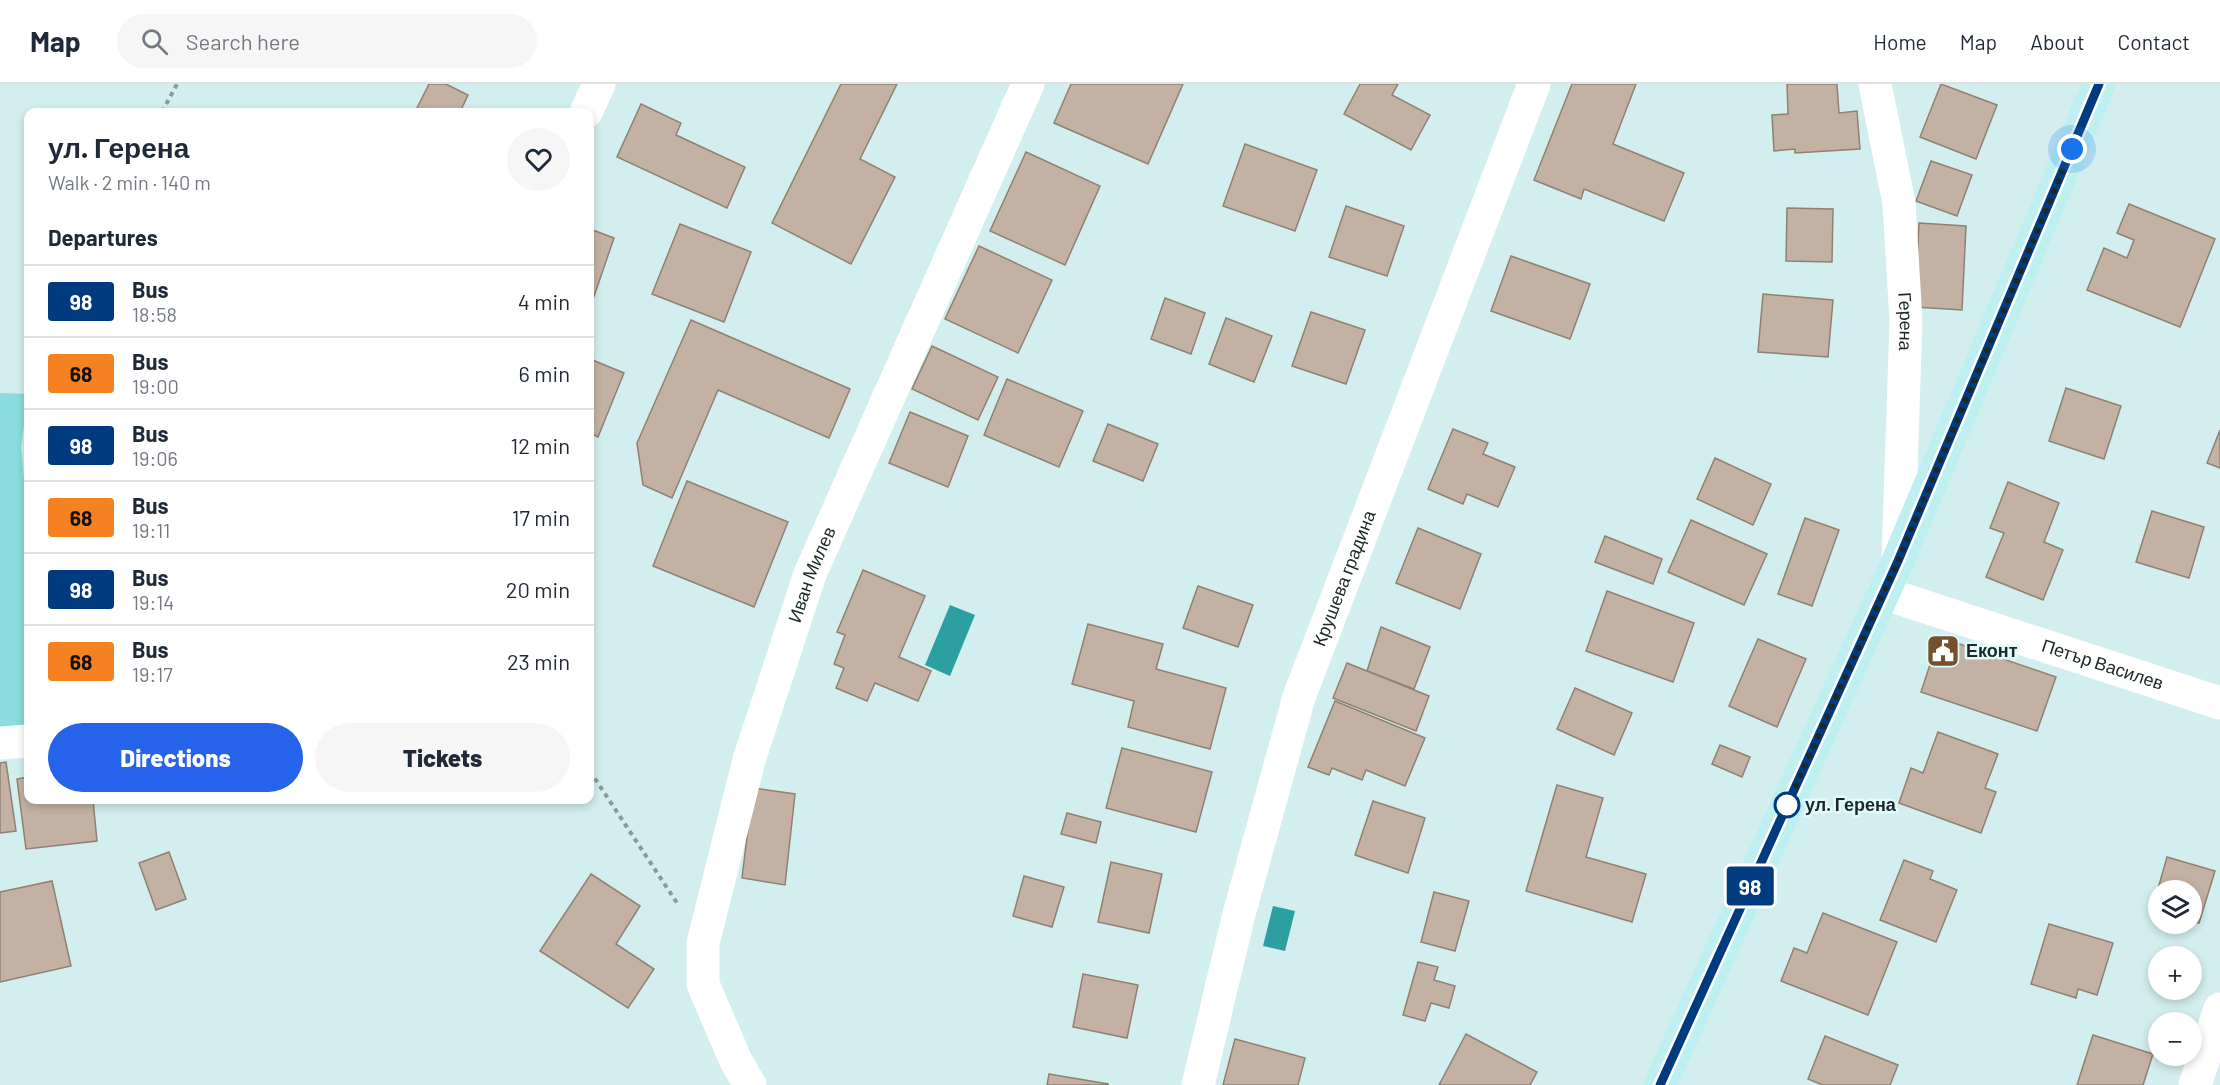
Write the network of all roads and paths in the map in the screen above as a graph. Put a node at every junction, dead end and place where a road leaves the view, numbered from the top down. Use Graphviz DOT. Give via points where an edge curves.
graph roads {
  1 [pos="177,84"];
  2 [pos="599,84"];
  3 [pos="1028,84"];
  4 [pos="1534,84"];
  5 [pos="1875,84"];
  6 [pos="2099,84"];
  7 [pos="164,108"];
  8 [pos="588,108"];
  9 [pos="1898,561"];
  10 [pos="1883,593"];
  11 [pos="2220,703"];
  12 [pos="24,741"];
  13 [pos="0,743"];
  14 [pos="594,777"];
  15 [pos="703,943"];
  16 [pos="2220,1009"];
  17 [pos="750,1085"];
  18 [pos="1197,1085"];
  19 [pos="1660,1085"];
  20 [pos="2195,1085"];
  1 -- 7 [label="path"];
  2 -- 8 [label="street"];
  3 -- 15 [label="street, Иван Милев" via="810,574 749,760"];
  4 -- 18 [label="street, Крушева градина" via="1299,697"];
  5 -- 9 [label="street, Герена" via="1899,203 1906,321"];
  6 -- 9 [label="street"];
  9 -- 10 [label="street"];
  10 -- 11 [label="street, Петър Василев"];
  10 -- 19 [label="street"];
  12 -- 13 [label="street"];
  14 -- 15 [label="path"];
  15 -- 17 [label="street, Иван Милев" via="703,984"];
  16 -- 20 [label="street"];
}
